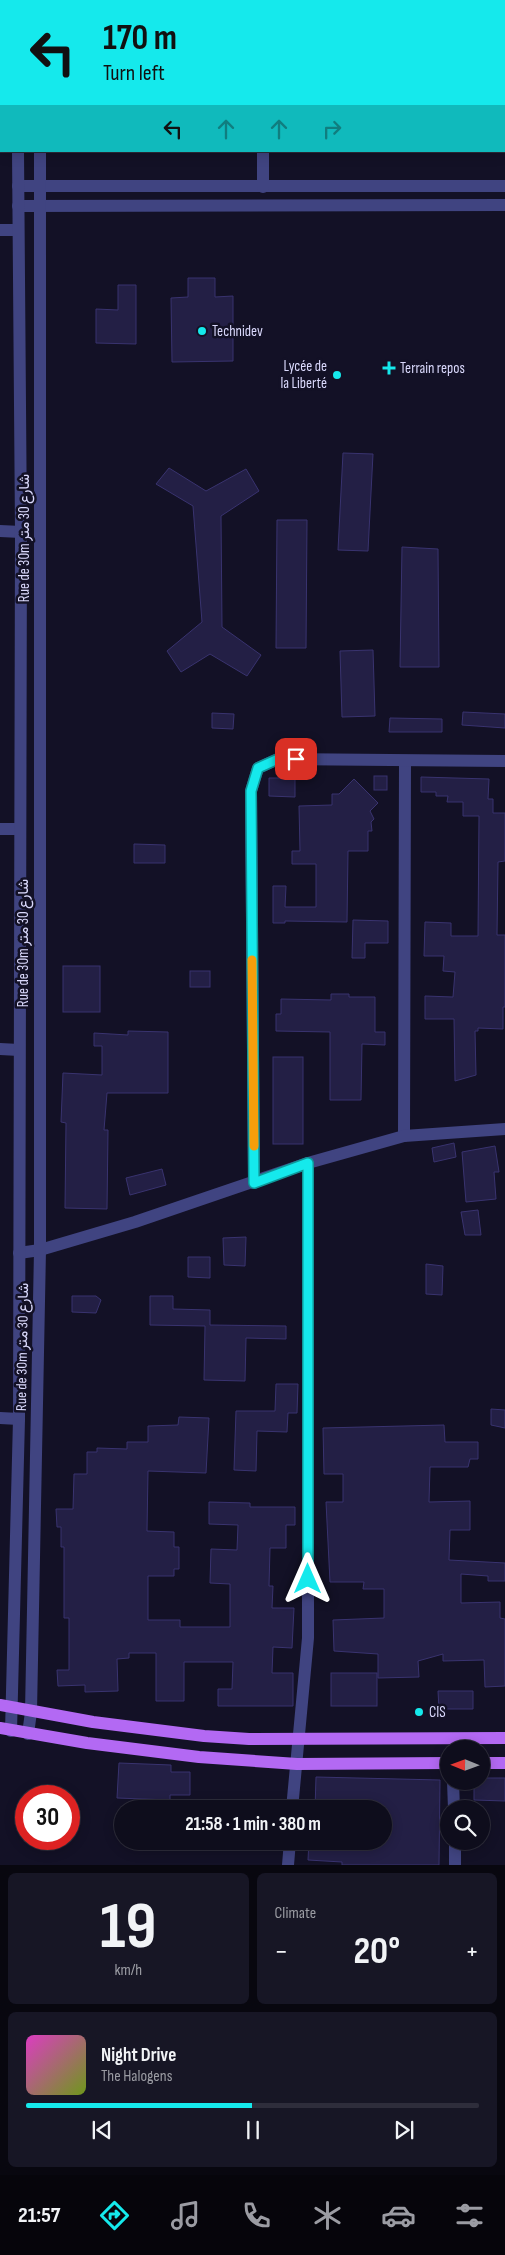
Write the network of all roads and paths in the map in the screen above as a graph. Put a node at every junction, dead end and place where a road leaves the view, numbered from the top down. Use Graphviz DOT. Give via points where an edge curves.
graph roads {
  1 [pos="18,152"];
  2 [pos="40,152"];
  3 [pos="264,152"];
  4 [pos="18,186"];
  5 [pos="505,186"];
  6 [pos="40,187"];
  7 [pos="263,187"];
  8 [pos="505,205"];
  9 [pos="18,206"];
  10 [pos="40,206"];
  11 [pos="0,230"];
  12 [pos="18,230"];
  13 [pos="0,531"];
  14 [pos="21,532"];
  15 [pos="405,761"];
  16 [pos="505,761"];
  17 [pos="0,829"];
  18 [pos="20,829"];
  19 [pos="0,1049"];
  20 [pos="19,1050"];
  21 [pos="505,1129"];
  22 [pos="404,1136"];
  23 [pos="308,1163"];
  24 [pos="254,1183"];
  25 [pos="40,1250"];
  26 [pos="19,1252"];
  27 [pos="0,1418"];
  28 [pos="18,1419"];
  29 [pos="6,1706"];
  30 [pos="31,1712"];
  31 [pos="6,1729"];
  32 [pos="28,1734"];
  33 [pos="505,1738"];
  34 [pos="299,1739"];
  35 [pos="488,1740"];
  36 [pos="440,1744"];
  37 [pos="440,1763"];
  38 [pos="490,1763"];
  39 [pos="505,1763"];
  40 [pos="297,1764"];
  41 [pos="293,1800"];
  42 [pos="289,1850"];
  43 [pos="454,1850"];
  44 [pos="288,1865"];
  45 [pos="455,1865"];
  1 -- 4 [label="street, Rue de 30m شارع 30 متر"];
  2 -- 6 [label="street, Rue de 30m شارع 30 متر"];
  3 -- 7 [label="street"];
  4 -- 6 [label="street"];
  4 -- 9 [label="street, Rue de 30m شارع 30 متر"];
  5 -- 7 [label="street"];
  6 -- 7 [label="street"];
  6 -- 10 [label="street, Rue de 30m شارع 30 متر"];
  8 -- 10 [label="street"];
  9 -- 10 [label="street"];
  9 -- 12 [label="street, Rue de 30m شارع 30 متر"];
  10 -- 25 [label="street, Rue de 30m شارع 30 متر"];
  11 -- 12 [label="street"];
  12 -- 14 [label="street, Rue de 30m شارع 30 متر"];
  13 -- 14 [label="street"];
  14 -- 18 [label="street, Rue de 30m شارع 30 متر"];
  15 -- 16 [label="street"];
  15 -- 22 [label="street"];
  15 -- 24 [label="street" via="278,759 258,768 251,791"];
  17 -- 18 [label="street"];
  18 -- 20 [label="street, Rue de 30m شارع 30 متر"];
  19 -- 20 [label="street"];
  20 -- 26 [label="street, Rue de 30m شارع 30 متر"];
  21 -- 22 [label="street"];
  22 -- 23 [label="street"];
  23 -- 24 [label="street"];
  23 -- 34 [label="street" via="308,1638"];
  24 -- 25 [label="street"];
  25 -- 26 [label="street"];
  25 -- 30 [label="street, Rue de 30m شارع 30 متر"];
  26 -- 28 [label="street, Rue de 30m شارع 30 متر"];
  27 -- 28 [label="street"];
  28 -- 29 [label="street, Rue de 30m شارع 30 متر"];
  29 -- 30 [label="main road"];
  29 -- 31 [label="street, Rue de 30m شارع 30 متر"];
  30 -- 32 [label="street, Rue de 30m شارع 30 متر"];
  30 -- 34 [label="main road" via="204,1736"];
  31 -- 32 [label="main road"];
  32 -- 40 [label="main road" via="199,1757"];
  33 -- 35 [label="main road"];
  34 -- 36 [label="main road"];
  34 -- 40 [label="street"];
  37 -- 40 [label="main road"];
  38 -- 39 [label="main road"];
  40 -- 41 [label="street"];
  42 -- 44 [label="street"];
  43 -- 45 [label="street"];
}
